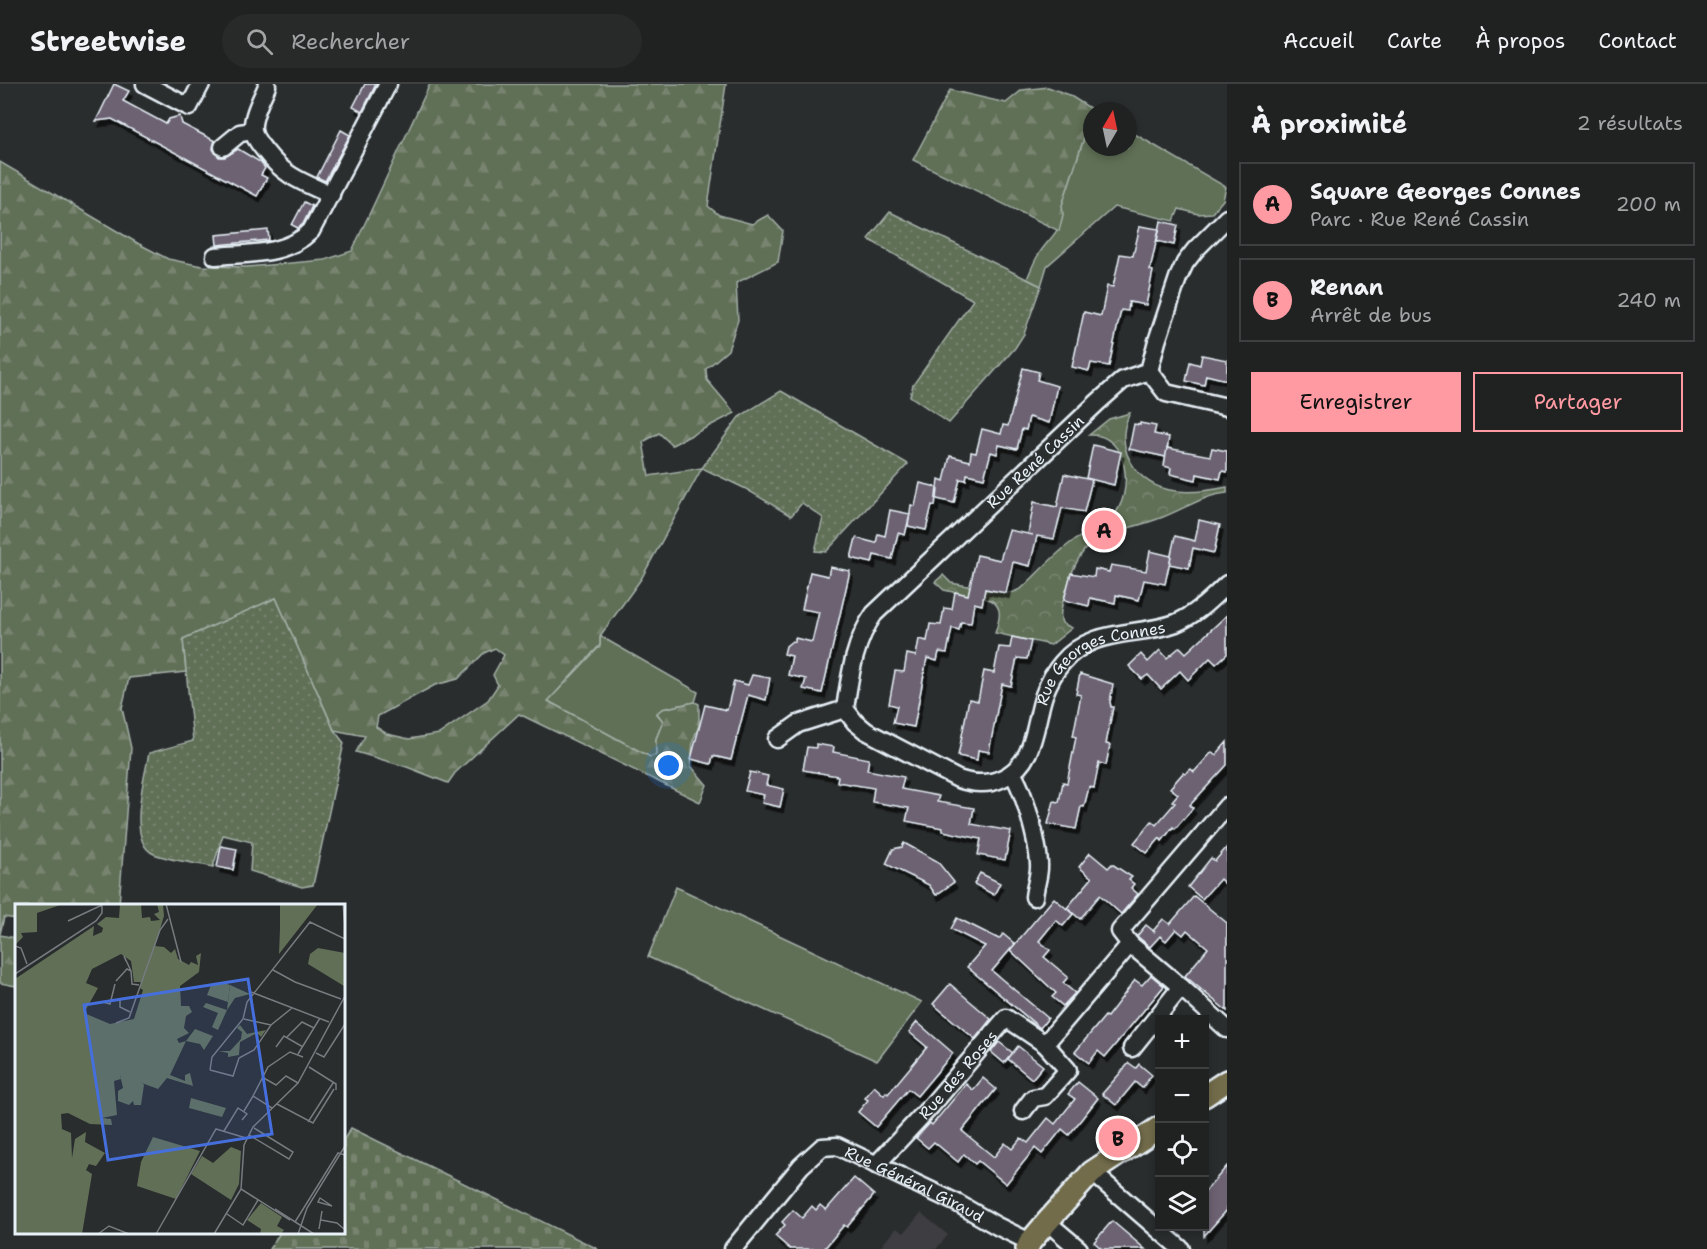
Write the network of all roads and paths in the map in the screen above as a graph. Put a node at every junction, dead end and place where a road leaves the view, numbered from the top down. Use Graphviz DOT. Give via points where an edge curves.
graph roads {
  1 [pos="145,84"];
  2 [pos="201,84"];
  3 [pos="388,84"];
  4 [pos="267,86"];
  5 [pos="253,131"];
  6 [pos="224,147"];
  7 [pos="331,195"];
  8 [pos="1227,218"];
  9 [pos="216,256"];
  10 [pos="1149,371"];
  11 [pos="1227,407"];
  12 [pos="1227,584"];
  13 [pos="845,709"];
  14 [pos="777,739"];
  15 [pos="1012,773"];
  16 [pos="1224,816"];
  17 [pos="1034,897"];
  18 [pos="1130,944"];
  19 [pos="1181,987"];
  20 [pos="1227,1029"];
  21 [pos="1045,1044"];
  22 [pos="1132,1048"];
  23 [pos="1227,1081"];
  24 [pos="1209,1093"];
  25 [pos="1023,1111"];
  26 [pos="1155,1130"];
  27 [pos="876,1165"];
  28 [pos="1092,1172"];
  29 [pos="1047,1222"];
  30 [pos="1029,1245"];
  31 [pos="733,1249"];
  32 [pos="1079,1249"];
  33 [pos="1181,1249"];
  1 -- 2 [label="street" via="189,106"];
  3 -- 7 [label="street"];
  4 -- 5 [label="street"];
  5 -- 6 [label="street" via="240,133"];
  5 -- 7 [label="street" via="276,165 289,176"];
  7 -- 9 [label="street" via="311,231 300,242 282,250"];
  8 -- 10 [label="street" via="1185,263"];
  10 -- 11 [label="street" via="1166,393"];
  10 -- 13 [label="street, Rue René Cassin" via="1123,380 1098,402 874,614 858,646"];
  12 -- 15 [label="street, Rue Georges Connes" via="1178,622 1097,639 1067,658 1044,695 1028,755"];
  13 -- 14 [label="street" via="798,724"];
  13 -- 15 [label="street" via="866,731 958,779 983,784"];
  15 -- 17 [label="street" via="1019,783 1040,865"];
  16 -- 18 [label="street" via="1120,931"];
  18 -- 19 [label="street"];
  18 -- 21 [label="street"];
  19 -- 20 [label="street"];
  19 -- 22 [label="street"];
  21 -- 25 [label="street, Rue des Roses" via="1068,1070 1045,1096 1033,1098"];
  21 -- 27 [label="street, Rue des Roses" via="1006,1018"];
  23 -- 24 [label="main road"];
  26 -- 28 [label="main road"];
  27 -- 30 [label="street, Rue Général Giraud" via="957,1203"];
  27 -- 31 [label="street, Rue Général Giraud" via="837,1146 822,1148 801,1166"];
  28 -- 29 [label="main road"];
  28 -- 33 [label="street"];
  29 -- 30 [label="main road"];
  29 -- 32 [label="street"];
}
